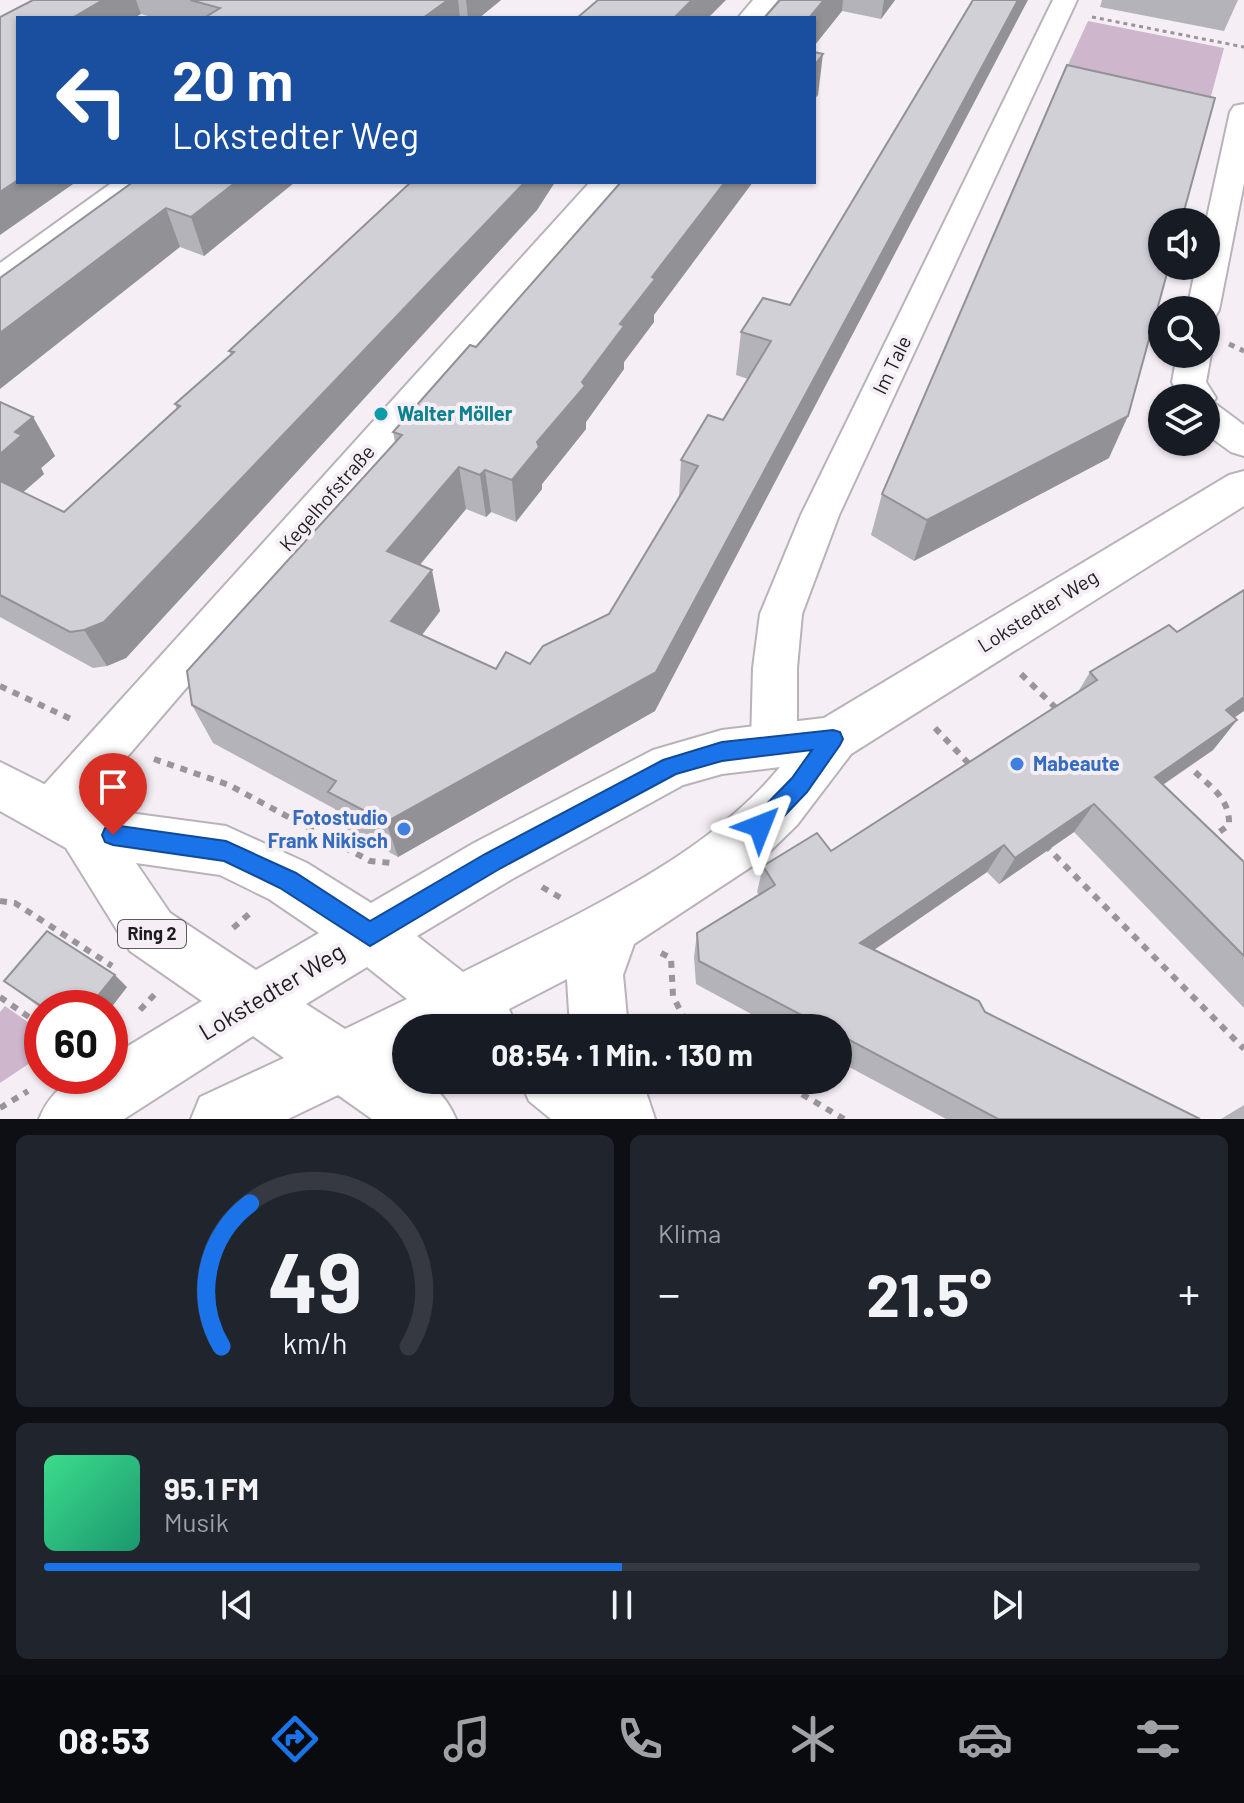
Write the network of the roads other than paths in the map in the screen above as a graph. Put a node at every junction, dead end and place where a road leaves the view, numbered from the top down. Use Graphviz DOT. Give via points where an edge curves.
graph roads {
  1 [pos="766,0"];
  2 [pos="1063,5"];
  3 [pos="752,16"];
  4 [pos="1244,112"];
  5 [pos="129,184"];
  6 [pos="604,184"];
  7 [pos="0,278"];
  8 [pos="1206,296"];
  9 [pos="1220,426"];
  10 [pos="1244,443"];
  11 [pos="1244,486"];
  12 [pos="833,739"];
  13 [pos="774,744"];
  14 [pos="0,785"];
  15 [pos="67,822"];
  16 [pos="612,926"];
  17 [pos="370,934"];
  18 [pos="253,1002"];
  19 [pos="447,1014"];
  20 [pos="463,1014"];
  21 [pos="598,1014"];
  22 [pos="392,1038"];
  23 [pos="342,1062"];
  24 [pos="568,1094"];
  25 [pos="616,1094"];
  26 [pos="70,1119"];
  27 [pos="222,1119"];
  28 [pos="425,1119"];
  29 [pos="601,1119"];
  30 [pos="624,1119"];
  1 -- 3 [label="street"];
  2 -- 13 [label="street, Im Tale" via="814,529 781,614"];
  4 -- 8 [label="street"];
  5 -- 7 [label="street"];
  6 -- 15 [label="street, Kegelhofstraße"];
  9 -- 10 [label="street"];
  11 -- 12 [label="main road, Lokstedter Weg"];
  12 -- 13 [label="main road, Lokstedter Weg"];
  12 -- 16 [label="main road, Lokstedter Weg" via="779,808 741,844"];
  13 -- 17 [label="main road, Lokstedter Weg" via="671,766"];
  14 -- 15 [label="main road, Ring 2"];
  15 -- 17 [label="main road, Ring 2" via="226,851 288,881"];
  15 -- 18 [label="main road, Ring 2" via="150,932"];
  16 -- 20 [label="main road, Lokstedter Weg"];
  16 -- 21 [label="main road" via="595,975"];
  17 -- 18 [label="main road, Lokstedter Weg"];
  17 -- 19 [label="main road, Ring 2"];
  18 -- 23 [label="main road, Ring 2"];
  18 -- 26 [label="main road, Lokstedter Weg"];
  22 -- 23 [label="main road"];
  23 -- 27 [label="main road"];
  23 -- 28 [label="main road, Ring 2"];
  24 -- 29 [label="main road"];
  25 -- 30 [label="main road"];
}
